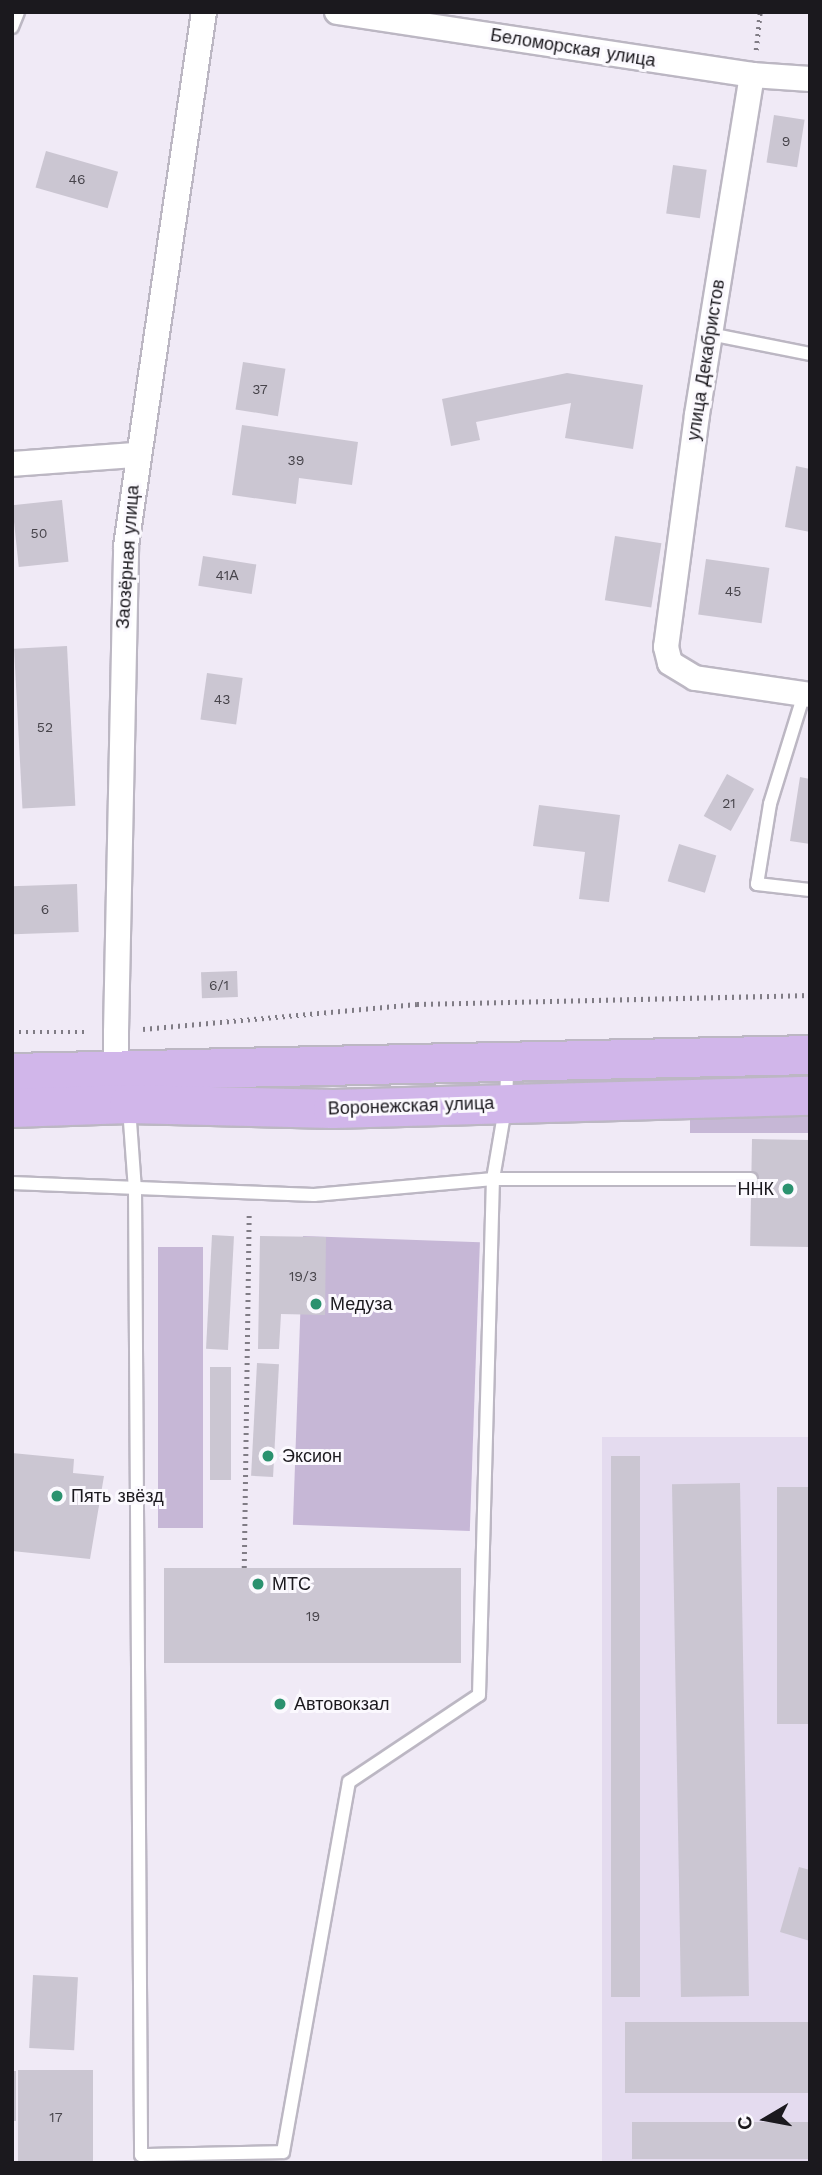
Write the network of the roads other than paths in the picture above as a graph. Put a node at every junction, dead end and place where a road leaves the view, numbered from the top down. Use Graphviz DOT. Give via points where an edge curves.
graph roads {
  1 [pos="18,12"];
  2 [pos="204,12"];
  3 [pos="337,12"];
  4 [pos="12,27"];
  5 [pos="754,65"];
  6 [pos="810,79"];
  7 [pos="710,334"];
  8 [pos="810,354"];
  9 [pos="136,455"];
  10 [pos="12,464"];
  11 [pos="807,694"];
  12 [pos="810,890"];
  13 [pos="116,1050"];
  14 [pos="810,1055"];
  15 [pos="507,1060"];
  16 [pos="12,1073"];
  17 [pos="810,1096"];
  18 [pos="506,1103"];
  19 [pos="129,1104"];
  20 [pos="12,1108"];
  21 [pos="493,1179"];
  22 [pos="751,1179"];
  23 [pos="12,1183"];
  24 [pos="135,1189"];
  1 -- 4 [label="lane"];
  2 -- 9 [label="street, Заозёрная улица"];
  3 -- 5 [label="street, Беломорская улица"];
  5 -- 6 [label="street, Беломорская улица"];
  5 -- 7 [label="street, улица Декабристов"];
  7 -- 8 [label="lane"];
  7 -- 11 [label="street, улица Декабристов" via="666,647 670,663 695,678"];
  9 -- 10 [label="street"];
  9 -- 13 [label="street, Заозёрная улица" via="122,654"];
  11 -- 12 [label="lane" via="771,804 757,884"];
  13 -- 15 [label="main road"];
  13 -- 16 [label="main road"];
  13 -- 19 [label="street, Заозёрная улица"];
  14 -- 15 [label="main road"];
  15 -- 18 [label="lane"];
  17 -- 18 [label="main road, Воронежская улица"];
  18 -- 19 [label="main road, Воронежская улица" via="333,1109"];
  18 -- 21 [label="lane"];
  19 -- 20 [label="main road, Воронежская улица"];
  19 -- 24 [label="lane"];
  21 -- 22 [label="lane"];
  21 -- 24 [label="lane" via="314,1195"];
  21 -- 24 [label="lane" via="479,1695 349,1782 283,2152 141,2154"];
  23 -- 24 [label="lane"];
}
